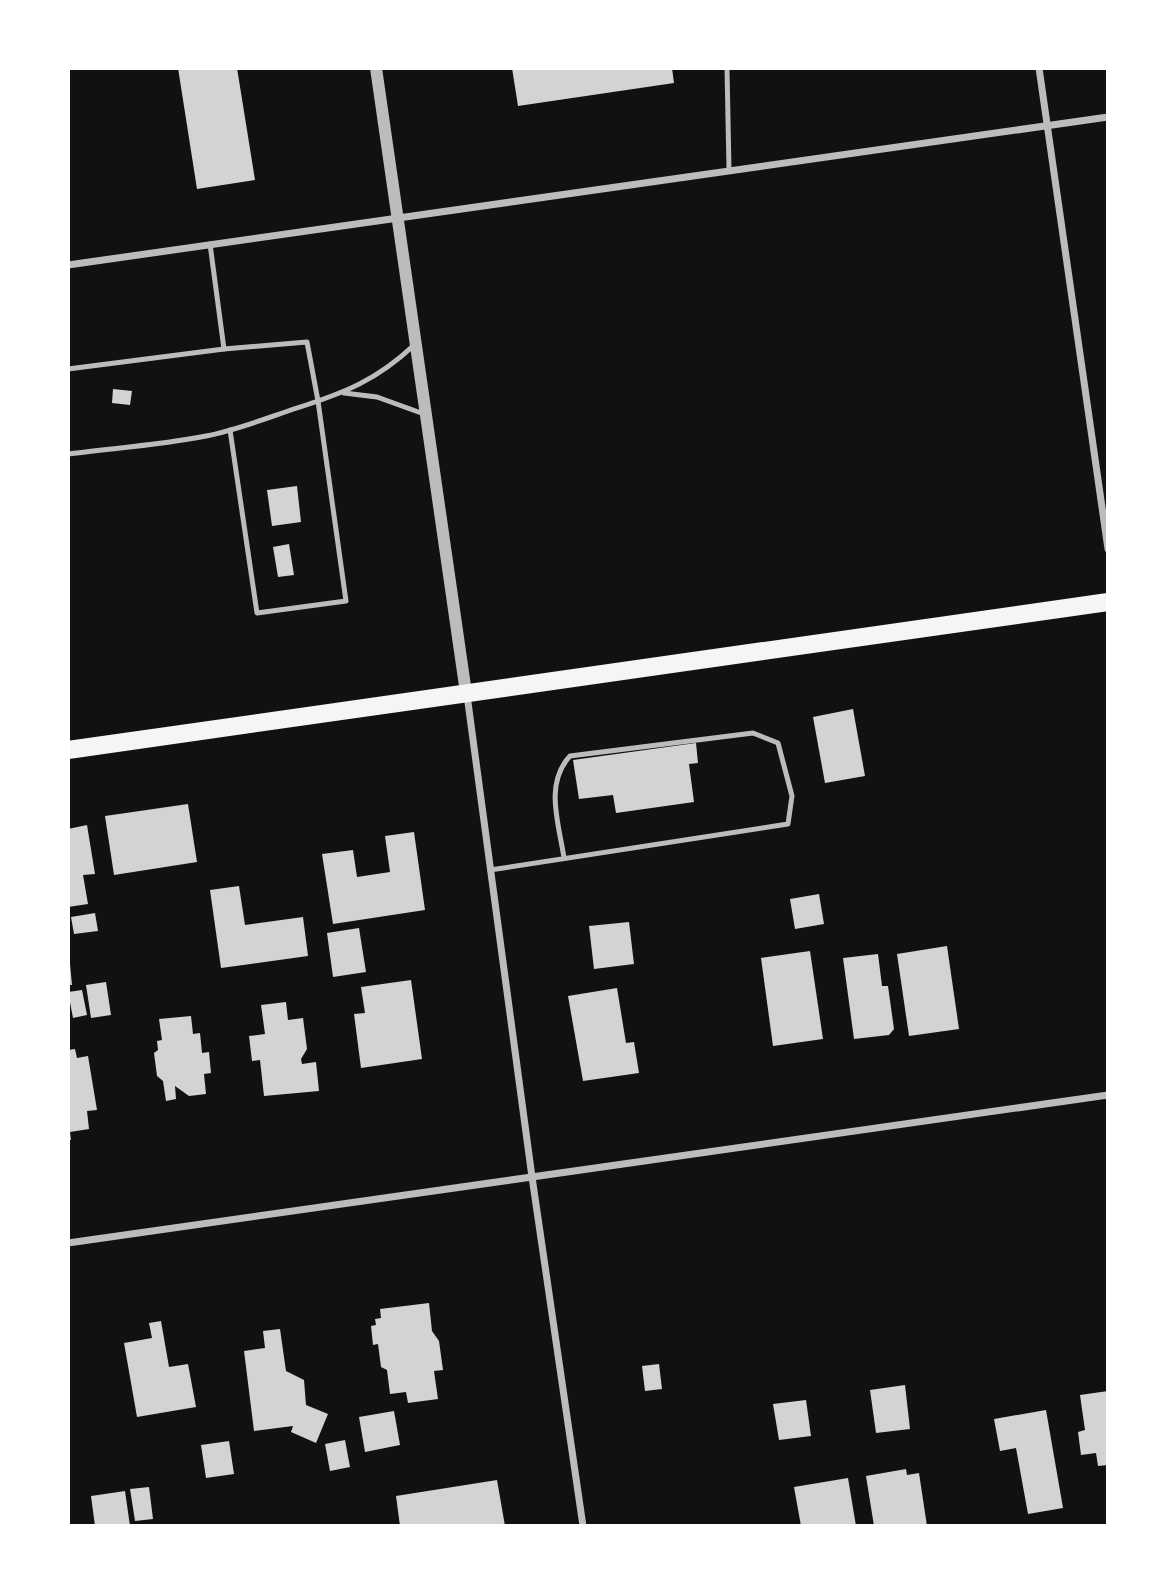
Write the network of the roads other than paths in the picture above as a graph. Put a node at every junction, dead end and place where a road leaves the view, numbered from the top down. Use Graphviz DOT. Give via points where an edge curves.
graph roads {
  1 [pos="376,68"];
  2 [pos="727,68"];
  3 [pos="1039,68"];
  4 [pos="1108,117"];
  5 [pos="1048,126"];
  6 [pos="729,170"];
  7 [pos="398,217"];
  8 [pos="209,244"];
  9 [pos="68,265"];
  10 [pos="416,343"];
  11 [pos="224,349"];
  12 [pos="68,369"];
  13 [pos="344,393"];
  14 [pos="318,401"];
  15 [pos="426,415"];
  16 [pos="230,430"];
  17 [pos="68,454"];
  18 [pos="1108,549"];
  19 [pos="1108,602"];
  20 [pos="467,693"];
  21 [pos="68,750"];
  22 [pos="564,858"];
  23 [pos="490,870"];
  24 [pos="1108,1095"];
  25 [pos="532,1177"];
  26 [pos="68,1243"];
  27 [pos="583,1526"];
  1 -- 7 [label="street"];
  2 -- 6 [label="lane"];
  3 -- 5 [label="street"];
  4 -- 5 [label="street"];
  5 -- 6 [label="street"];
  5 -- 18 [label="street"];
  6 -- 7 [label="street"];
  7 -- 8 [label="street"];
  7 -- 10 [label="street"];
  8 -- 9 [label="street"];
  8 -- 11 [label="lane"];
  10 -- 13 [label="lane" via="375,377"];
  10 -- 15 [label="street"];
  11 -- 12 [label="lane"];
  11 -- 14 [label="lane" via="307,342"];
  13 -- 14 [label="lane"];
  13 -- 15 [label="lane" via="377,397"];
  14 -- 16 [label="lane"];
  14 -- 16 [label="lane" via="346,601 257,613"];
  15 -- 20 [label="street"];
  16 -- 17 [label="lane"];
  19 -- 20 [label="main road"];
  20 -- 21 [label="main road"];
  20 -- 23 [label="street"];
  22 -- 22 [label="lane" via="788,824 792,796 778,743 753,733 570,756 559,767 554,789"];
  22 -- 23 [label="lane"];
  23 -- 25 [label="street"];
  24 -- 25 [label="street"];
  25 -- 26 [label="street"];
  25 -- 27 [label="street"];
}
